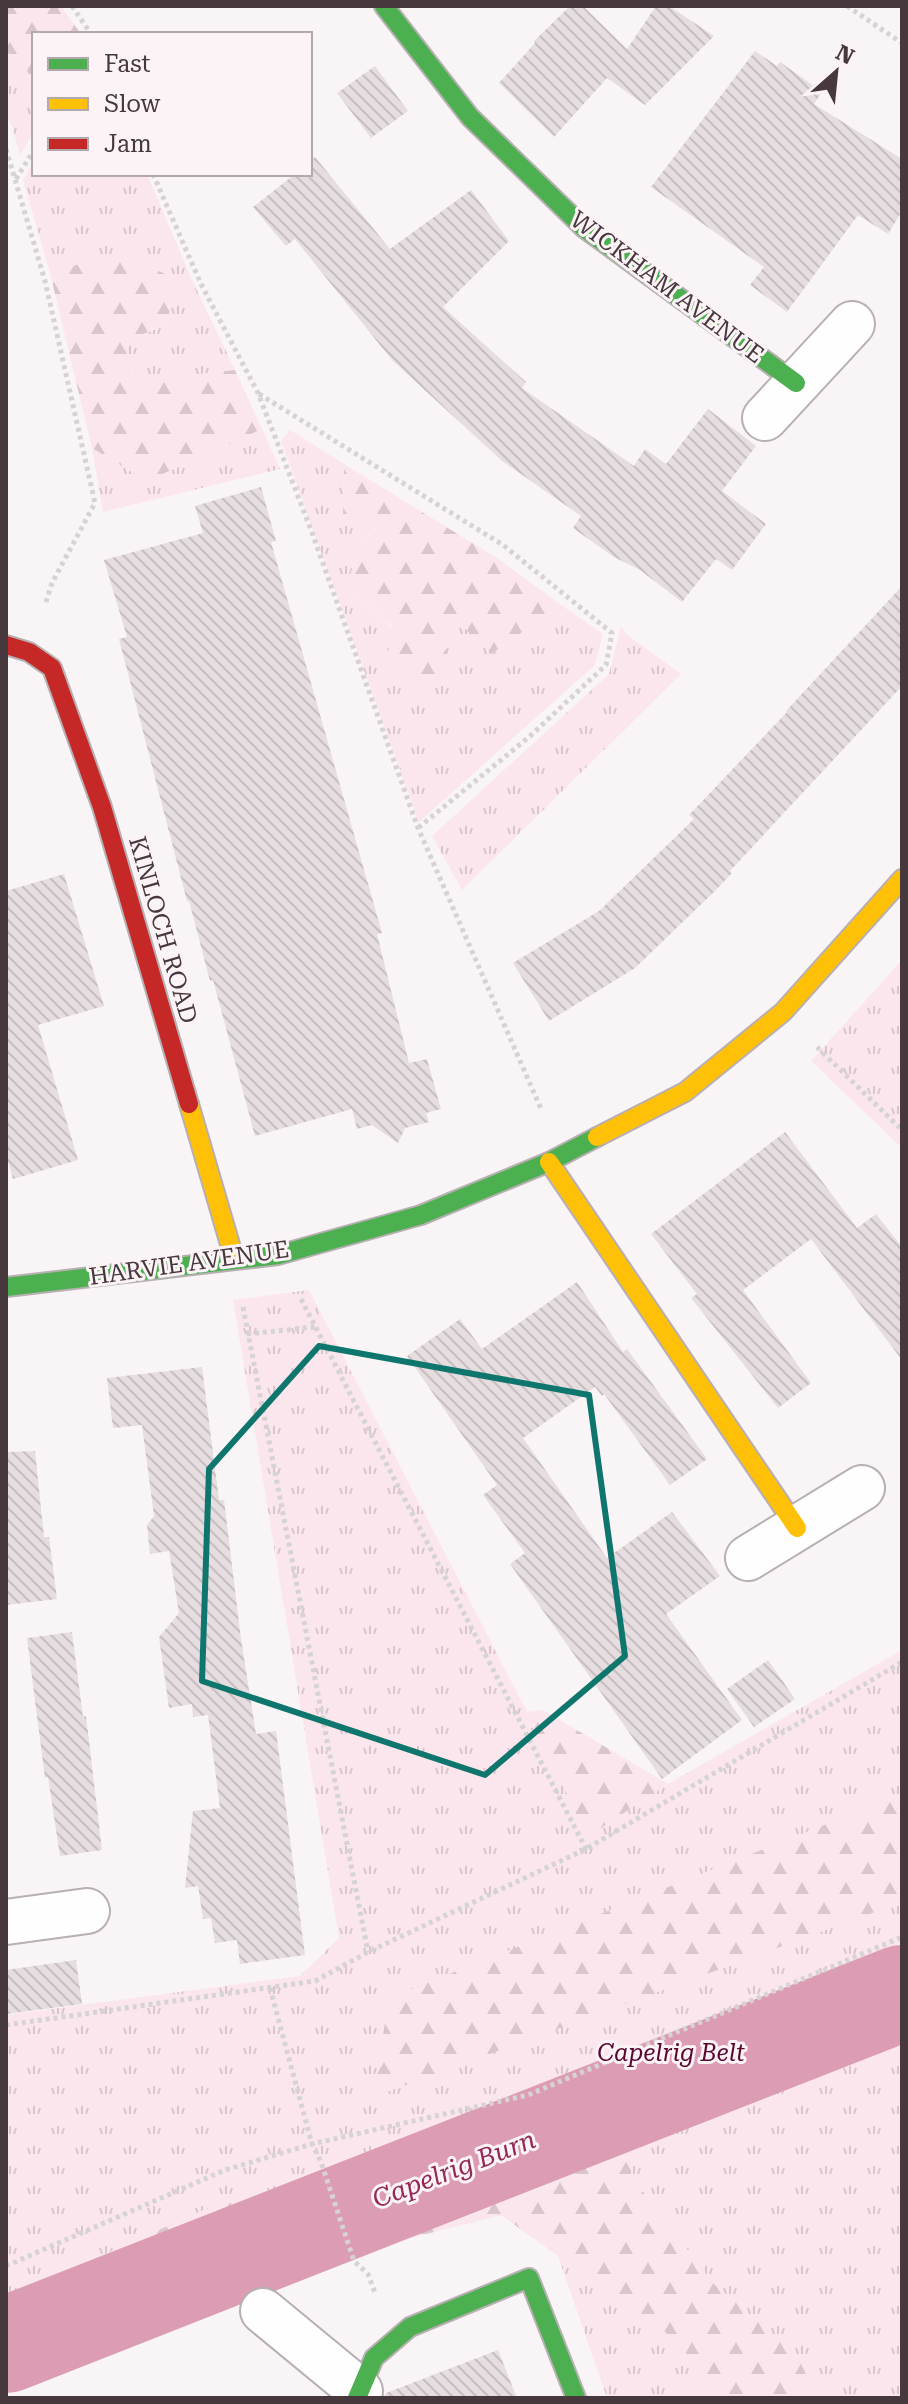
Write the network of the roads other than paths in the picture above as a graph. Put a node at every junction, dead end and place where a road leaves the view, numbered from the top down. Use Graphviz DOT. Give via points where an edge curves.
graph roads {
  1 [pos="384,6"];
  2 [pos="852,324"];
  3 [pos="796,383"];
  4 [pos="765,418"];
  5 [pos="6,645"];
  6 [pos="902,879"];
  7 [pos="555,1159"];
  8 [pos="234,1258"];
  9 [pos="6,1287"];
  10 [pos="862,1488"];
  11 [pos="797,1528"];
  12 [pos="748,1558"];
  13 [pos="87,1911"];
  14 [pos="6,1922"];
  15 [pos="263,2311"];
  16 [pos="359,2395"];
  17 [pos="576,2398"];
  1 -- 3 [label="street, WICKHAM AVENUE" via="470,117 584,228"];
  2 -- 3 [label="street"];
  3 -- 4 [label="street"];
  5 -- 8 [label="street, KINLOCH ROAD" via="29,652 52,668 102,807"];
  6 -- 7 [label="street, HARVIE AVENUE" via="783,1012 685,1092"];
  7 -- 8 [label="street, HARVIE AVENUE" via="421,1215 278,1255"];
  7 -- 11 [label="street"];
  8 -- 9 [label="street, HARVIE AVENUE"];
  10 -- 11 [label="street"];
  11 -- 12 [label="street"];
  13 -- 14 [label="street"];
  15 -- 16 [label="street"];
  16 -- 17 [label="street" via="374,2358 410,2327 529,2278"];
}
